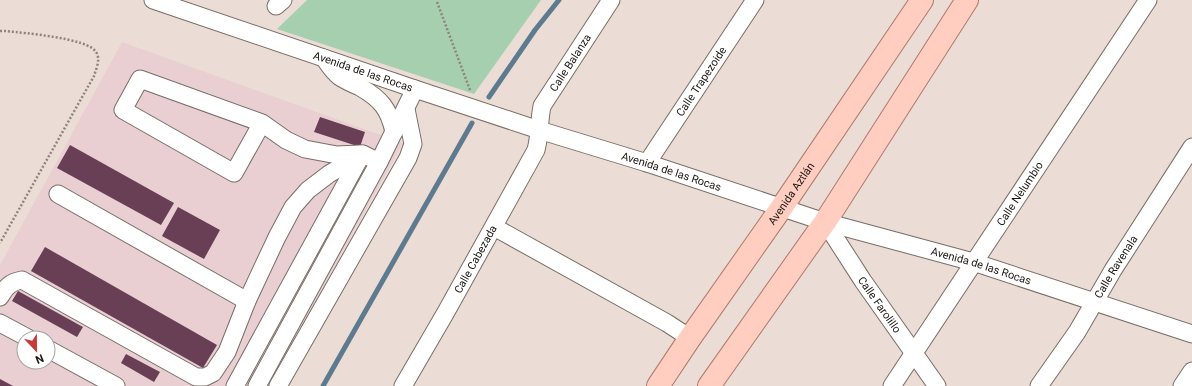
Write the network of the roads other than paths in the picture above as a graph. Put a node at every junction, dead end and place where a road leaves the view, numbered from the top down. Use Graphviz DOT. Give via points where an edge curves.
graph roads {
  1 [pos="153,0"];
  2 [pos="611,0"];
  3 [pos="755,0"];
  4 [pos="922,0"];
  5 [pos="967,0"];
  6 [pos="1148,0"];
  7 [pos="323,58"];
  8 [pos="415,89"];
  9 [pos="406,109"];
  10 [pos="262,123"];
  11 [pos="539,130"];
  12 [pos="393,136"];
  13 [pos="1192,147"];
  14 [pos="363,154"];
  15 [pos="379,162"];
  16 [pos="647,162"];
  17 [pos="58,194"];
  18 [pos="782,207"];
  19 [pos="825,222"];
  20 [pos="494,226"];
  21 [pos="973,262"];
  22 [pos="0,297"];
  23 [pos="248,301"];
  24 [pos="1094,303"];
  25 [pos="280,304"];
  26 [pos="296,313"];
  27 [pos="0,323"];
  28 [pos="16,332"];
  29 [pos="1192,334"];
  30 [pos="690,338"];
  31 [pos="56,353"];
  32 [pos="913,353"];
  33 [pos="1192,371"];
  34 [pos="116,386"];
  35 [pos="235,386"];
  36 [pos="257,386"];
  37 [pos="278,386"];
  38 [pos="403,386"];
  39 [pos="658,386"];
  40 [pos="709,386"];
  41 [pos="892,386"];
  42 [pos="937,386"];
  43 [pos="1039,386"];
  44 [pos="1182,386"];
  1 -- 7 [label="street, Avenida de las Rocas"];
  2 -- 11 [label="street, Calle Balanza" via="542,106"];
  3 -- 16 [label="street, Calle Trapezoide"];
  4 -- 18 [label="main road, Avenida Aztlán"];
  5 -- 19 [label="main road"];
  6 -- 21 [label="street, Calle Nelumbio"];
  7 -- 8 [label="street, Avenida de las Rocas"];
  7 -- 12 [label="street" via="341,78 380,101 392,121"];
  8 -- 9 [label="street"];
  8 -- 11 [label="street, Avenida de las Rocas"];
  9 -- 12 [label="street"];
  9 -- 37 [label="street" via="413,144 408,158"];
  10 -- 10 [label="street" via="140,79 123,110 234,173"];
  10 -- 14 [label="street" via="286,140 305,149 337,155"];
  11 -- 16 [label="street, Avenida de las Rocas"];
  11 -- 20 [label="street, Calle Cabezada" via="536,150"];
  12 -- 14 [label="street"];
  12 -- 15 [label="street"];
  13 -- 24 [label="street, Calle Ravenala"];
  14 -- 15 [label="street"];
  14 -- 23 [label="street" via="329,174 308,190 293,207"];
  14 -- 25 [label="street"];
  15 -- 26 [label="street"];
  16 -- 18 [label="street, Avenida de las Rocas"];
  17 -- 23 [label="street"];
  18 -- 19 [label="street, Avenida de las Rocas"];
  18 -- 30 [label="main road, Avenida Aztlán"];
  19 -- 21 [label="street, Avenida de las Rocas"];
  19 -- 32 [label="street, Calle Farolillo" via="862,281"];
  19 -- 40 [label="main road"];
  20 -- 30 [label="street"];
  20 -- 38 [label="street, Calle Cabezada"];
  21 -- 24 [label="street, Avenida de las Rocas"];
  21 -- 32 [label="street, Calle Nelumbio"];
  22 -- 23 [label="street" via="7,286 22,280 196,377 205,377 213,373 227,352"];
  24 -- 29 [label="street, Avenida de las Rocas"];
  24 -- 43 [label="street, Calle Ravenala"];
  25 -- 26 [label="street"];
  25 -- 35 [label="street"];
  26 -- 36 [label="street"];
  27 -- 28 [label="street"];
  30 -- 39 [label="main road, Avenida Aztlán"];
  31 -- 34 [label="street"];
  32 -- 41 [label="street, Calle Nelumbio"];
  32 -- 42 [label="street, Calle Farolillo"];
  33 -- 44 [label="street"];
}
